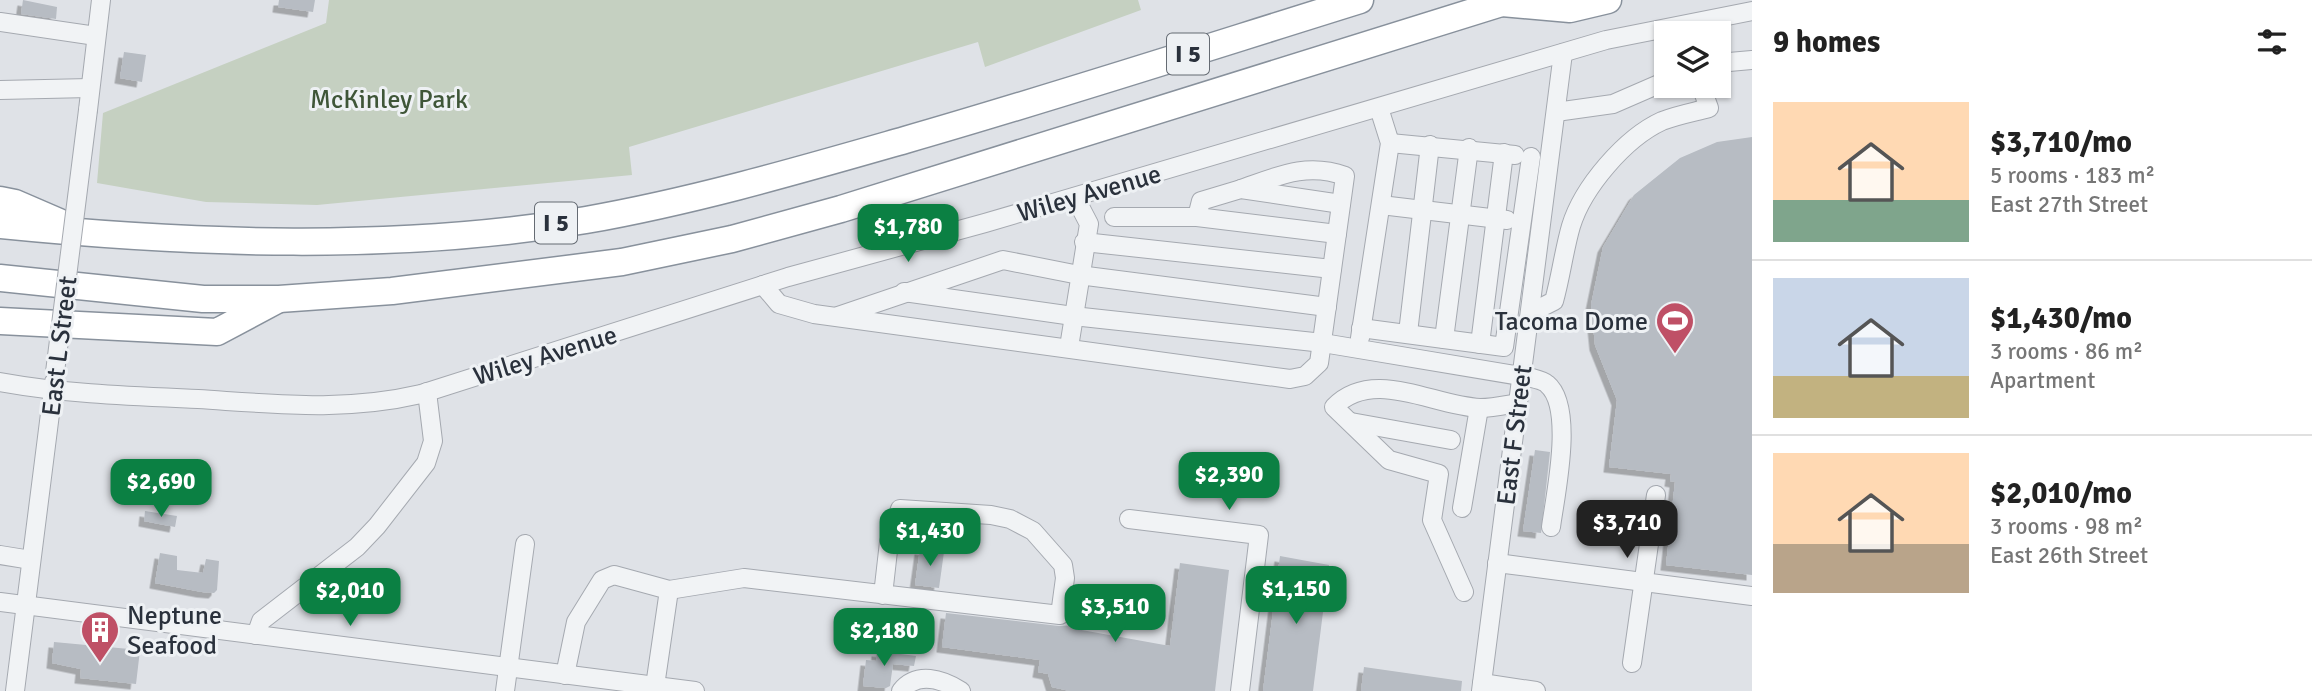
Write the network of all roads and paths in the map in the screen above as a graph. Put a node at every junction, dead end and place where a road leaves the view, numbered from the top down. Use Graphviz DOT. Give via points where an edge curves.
graph roads {
  1 [pos="101,0"];
  2 [pos="1329,0"];
  3 [pos="1360,0"];
  4 [pos="1608,0"];
  5 [pos="1507,1"];
  6 [pos="1752,11"];
  7 [pos="0,22"];
  8 [pos="96,36"];
  9 [pos="1563,53"];
  10 [pos="1752,60"];
  11 [pos="1731,62"];
  12 [pos="1654,86"];
  13 [pos="90,88"];
  14 [pos="0,90"];
  15 [pos="1705,98"];
  16 [pos="1016,108"];
  17 [pos="1379,108"];
  18 [pos="1556,112"];
  19 [pos="1390,143"];
  20 [pos="1430,145"];
  21 [pos="1469,148"];
  22 [pos="1504,153"];
  23 [pos="1531,156"];
  24 [pos="1549,159"];
  25 [pos="1241,189"];
  26 [pos="1075,197"];
  27 [pos="0,200"];
  28 [pos="1341,204"];
  29 [pos="1381,205"];
  30 [pos="1424,210"];
  31 [pos="1460,214"];
  32 [pos="1114,217"];
  33 [pos="1197,217"];
  34 [pos="1497,218"];
  35 [pos="1521,221"];
  36 [pos="1541,223"];
  37 [pos="0,225"];
  38 [pos="1570,229"];
  39 [pos="83,233"];
  40 [pos="1337,234"];
  41 [pos="1084,242"];
  42 [pos="1332,269"];
  43 [pos="1079,275"];
  44 [pos="0,278"];
  45 [pos="764,285"];
  46 [pos="904,292"];
  47 [pos="279,299"];
  48 [pos="1327,307"];
  49 [pos="1530,313"];
  50 [pos="1073,316"];
  51 [pos="835,317"];
  52 [pos="0,321"];
  53 [pos="1362,328"];
  54 [pos="1408,333"];
  55 [pos="1444,339"];
  56 [pos="1323,343"];
  57 [pos="1480,344"];
  58 [pos="1069,347"];
  59 [pos="1360,349"];
  60 [pos="1521,375"];
  61 [pos="0,382"];
  62 [pos="54,391"];
  63 [pos="427,392"];
  64 [pos="1518,403"];
  65 [pos="1479,408"];
  66 [pos="1351,422"];
  67 [pos="1451,440"];
  68 [pos="1656,495"];
  69 [pos="1462,508"];
  70 [pos="1129,519"];
  71 [pos="1551,527"];
  72 [pos="525,544"];
  73 [pos="0,555"];
  74 [pos="31,560"];
  75 [pos="1497,564"];
  76 [pos="1643,582"];
  77 [pos="669,590"];
  78 [pos="1464,592"];
  79 [pos="883,595"];
  80 [pos="1752,596"];
  81 [pos="0,602"];
  82 [pos="24,605"];
  83 [pos="256,635"];
  84 [pos="1632,663"];
  85 [pos="508,668"];
  86 [pos="565,675"];
  87 [pos="655,686"];
  88 [pos="1481,687"];
  89 [pos="15,691"];
  90 [pos="505,691"];
  91 [pos="695,691"];
  92 [pos="901,691"];
  93 [pos="961,691"];
  94 [pos="1240,691"];
  95 [pos="1536,691"];
  1 -- 8 [label="street, East L Street"];
  2 -- 16 [label="highway, I 5"];
  3 -- 16 [label="highway, I 5"];
  4 -- 5 [label="highway" via="1570,9"];
  5 -- 47 [label="highway, I 5" via="881,197 732,239 622,262 392,291"];
  6 -- 9 [label="street, Wiley Avenue"];
  7 -- 8 [label="street"];
  8 -- 13 [label="street, East L Street"];
  9 -- 17 [label="street, Wiley Avenue"];
  9 -- 18 [label="street, East F Street"];
  10 -- 11 [label="street"];
  12 -- 18 [label="street" via="1613,104"];
  13 -- 14 [label="street"];
  13 -- 62 [label="street, East L Street, bridge"];
  15 -- 38 [label="street" via="1709,108 1664,120 1630,141 1604,170"];
  16 -- 39 [label="highway, I 5" via="698,197 584,220 340,242"];
  17 -- 19 [label="street"];
  17 -- 26 [label="street, Wiley Avenue"];
  18 -- 24 [label="street, East F Street"];
  19 -- 20 [label="street"];
  19 -- 29 [label="street"];
  20 -- 21 [label="street"];
  20 -- 30 [label="street"];
  21 -- 22 [label="street"];
  21 -- 31 [label="street"];
  22 -- 23 [label="street"];
  22 -- 34 [label="street"];
  23 -- 24 [label="street"];
  23 -- 35 [label="street"];
  24 -- 36 [label="street, East F Street"];
  25 -- 28 [label="street"];
  25 -- 28 [label="street" via="1304,168 1328,170 1345,176"];
  25 -- 33 [label="street" via="1201,201"];
  26 -- 41 [label="street" via="1089,224"];
  26 -- 45 [label="street, Wiley Avenue"];
  27 -- 39 [label="highway"];
  28 -- 40 [label="street"];
  29 -- 30 [label="street"];
  29 -- 53 [label="street"];
  30 -- 31 [label="street"];
  30 -- 54 [label="street"];
  31 -- 34 [label="street"];
  31 -- 55 [label="street"];
  32 -- 33 [label="street"];
  33 -- 40 [label="street"];
  34 -- 35 [label="street"];
  34 -- 57 [label="street"];
  35 -- 57 [label="street" via="1504,346"];
  36 -- 38 [label="street"];
  36 -- 49 [label="street, East F Street"];
  37 -- 39 [label="highway, I 5"];
  38 -- 49 [label="street" via="1554,300"];
  40 -- 42 [label="street"];
  41 -- 42 [label="street"];
  41 -- 43 [label="street"];
  42 -- 48 [label="street"];
  43 -- 46 [label="street" via="1003,260"];
  43 -- 48 [label="street"];
  43 -- 50 [label="street"];
  44 -- 47 [label="highway, I 5" via="129,294"];
  45 -- 51 [label="street" via="779,304"];
  45 -- 63 [label="street, Wiley Avenue"];
  46 -- 50 [label="street"];
  46 -- 51 [label="street"];
  47 -- 52 [label="highway" via="217,332"];
  48 -- 56 [label="street"];
  49 -- 60 [label="street, East F Street"];
  50 -- 56 [label="street"];
  50 -- 58 [label="street"];
  51 -- 58 [label="street"];
  53 -- 54 [label="street"];
  53 -- 59 [label="street"];
  54 -- 55 [label="street"];
  55 -- 57 [label="street"];
  56 -- 58 [label="street" via="1319,363 1305,376 1290,379"];
  56 -- 59 [label="street"];
  59 -- 60 [label="street"];
  60 -- 64 [label="street, East F Street"];
  60 -- 71 [label="street" via="1547,384 1559,415 1562,447"];
  61 -- 62 [label="street, Wiley Avenue"];
  62 -- 63 [label="street, Wiley Avenue" via="336,407"];
  62 -- 74 [label="street, East L Street"];
  63 -- 83 [label="street" via="433,441 426,463 357,547 261,621"];
  64 -- 65 [label="street"];
  64 -- 75 [label="street, East F Street"];
  65 -- 66 [label="street" via="1380,389 1361,390 1346,394 1334,407"];
  65 -- 69 [label="street"];
  66 -- 67 [label="street"];
  66 -- 78 [label="street" via="1389,460 1439,474 1432,520"];
  68 -- 76 [label="street"];
  70 -- 94 [label="street" via="1259,535"];
  72 -- 85 [label="street"];
  73 -- 74 [label="street"];
  74 -- 82 [label="street, East L Street"];
  75 -- 76 [label="street"];
  75 -- 88 [label="street, East F Street"];
  76 -- 80 [label="street"];
  76 -- 84 [label="street"];
  77 -- 79 [label="street" via="744,578"];
  77 -- 86 [label="street" via="614,575 602,580 576,622"];
  77 -- 87 [label="street"];
  79 -- 79 [label="street" via="1060,615 1065,578 1063,565 1032,531 1010,519 900,509 889,542"];
  81 -- 82 [label="street"];
  82 -- 83 [label="street"];
  82 -- 89 [label="street, East L Street"];
  83 -- 85 [label="street"];
  85 -- 86 [label="street"];
  85 -- 90 [label="street"];
  86 -- 87 [label="street"];
  87 -- 91 [label="street"];
  88 -- 95 [label="street"];
  92 -- 93 [label="street" via="920,678 948,682"];
}
